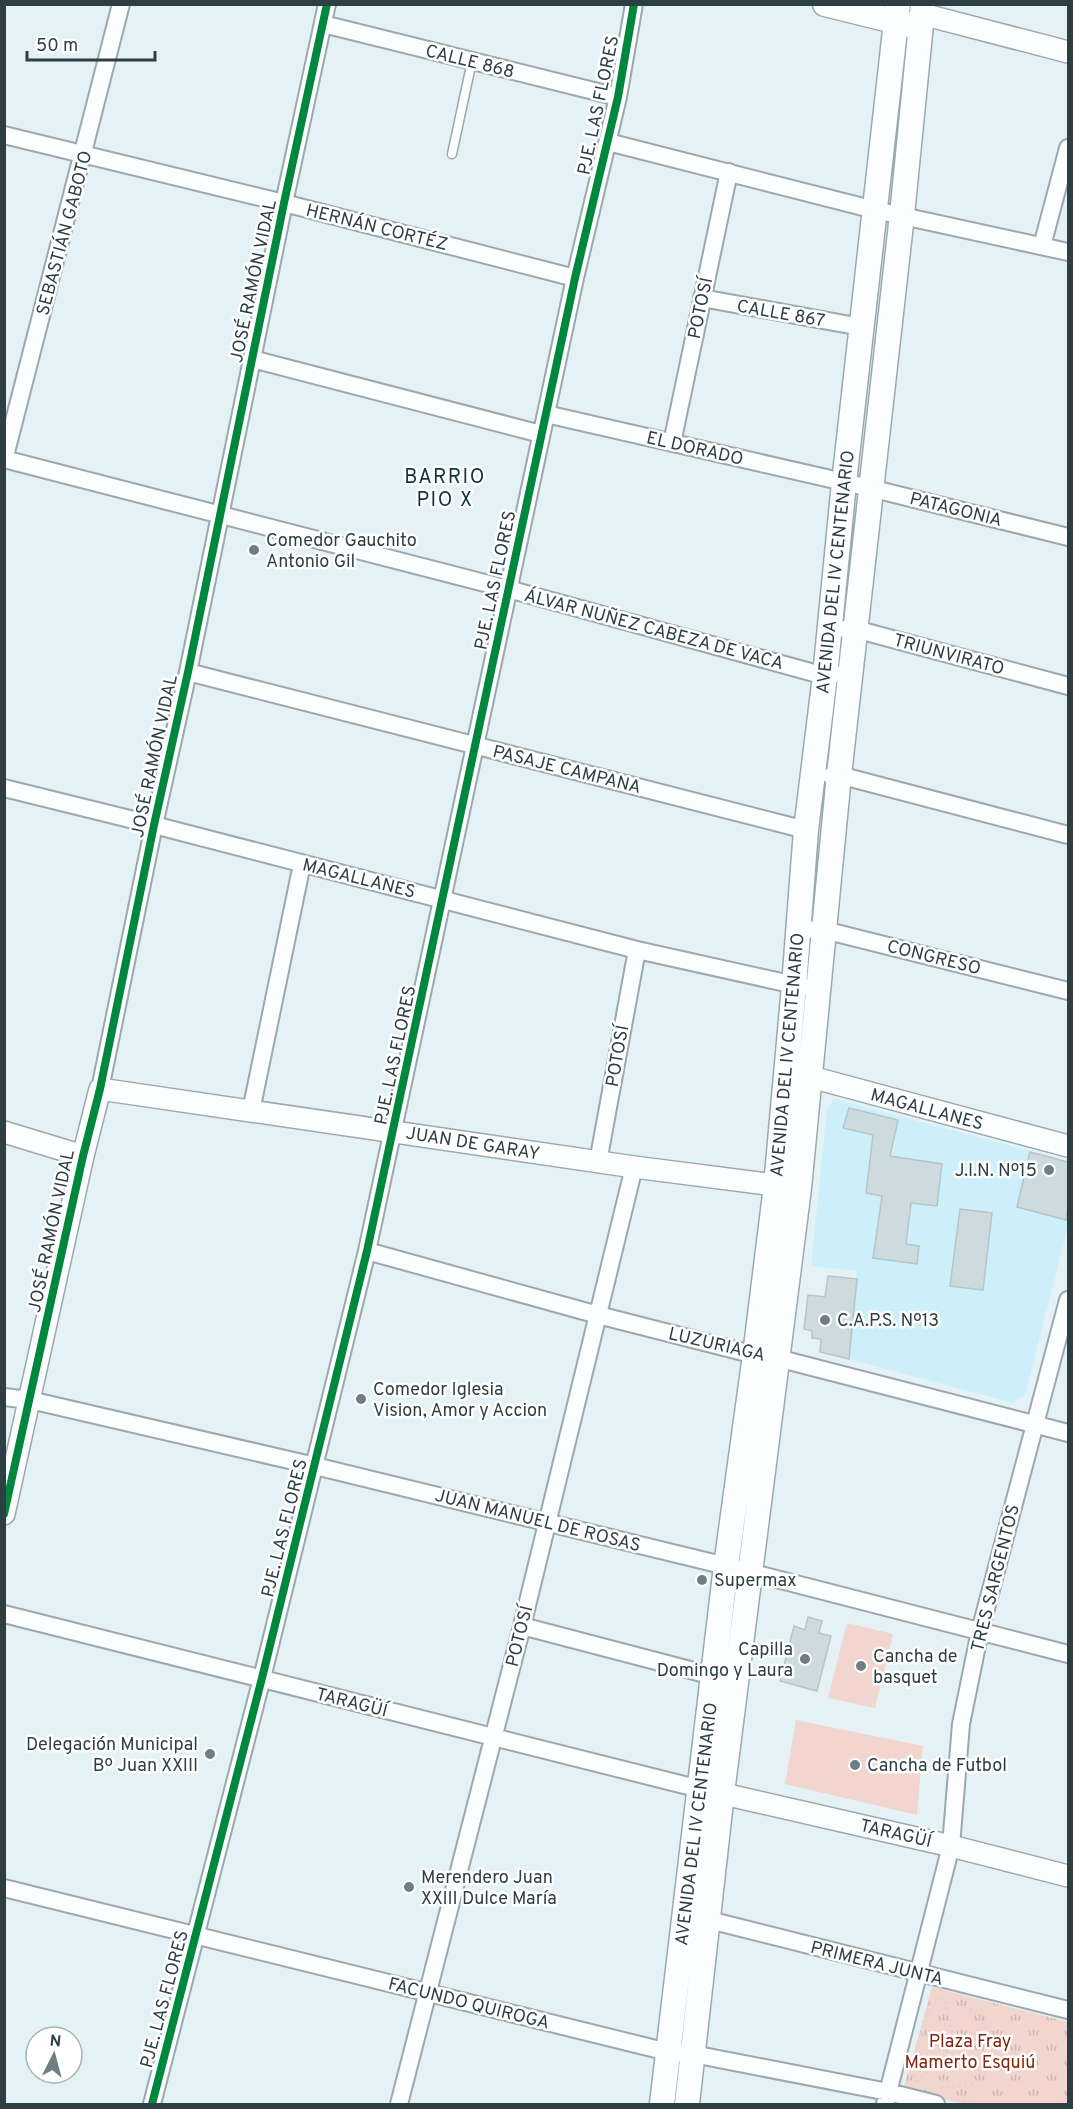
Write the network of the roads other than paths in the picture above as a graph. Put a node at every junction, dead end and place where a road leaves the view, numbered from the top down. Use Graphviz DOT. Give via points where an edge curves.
graph roads {
  1 [pos="121,4"];
  2 [pos="327,4"];
  3 [pos="634,4"];
  4 [pos="825,4"];
  5 [pos="922,11"];
  6 [pos="897,13"];
  7 [pos="323,24"];
  8 [pos="1068,52"];
  9 [pos="472,61"];
  10 [pos="618,97"];
  11 [pos="4,135"];
  12 [pos="608,142"];
  13 [pos="1068,148"];
  14 [pos="452,154"];
  15 [pos="84,155"];
  16 [pos="729,172"];
  17 [pos="284,203"];
  18 [pos="875,210"];
  19 [pos="902,215"];
  20 [pos="1042,246"];
  21 [pos="1068,252"];
  22 [pos="574,278"];
  23 [pos="702,298"];
  24 [pos="861,327"];
  25 [pos="252,359"];
  26 [pos="546,414"];
  27 [pos="541,434"];
  28 [pos="672,443"];
  29 [pos="5,460"];
  30 [pos="844,483"];
  31 [pos="870,488"];
  32 [pos="219,516"];
  33 [pos="1068,537"];
  34 [pos="508,589"];
  35 [pos="829,628"];
  36 [pos="855,629"];
  37 [pos="851,670"];
  38 [pos="188,672"];
  39 [pos="825,676"];
  40 [pos="1068,686"];
  41 [pos="476,746"];
  42 [pos="839,775"];
  43 [pos="812,776"];
  44 [pos="4,788"];
  45 [pos="154,825"];
  46 [pos="806,830"];
  47 [pos="1068,835"];
  48 [pos="302,864"];
  49 [pos="443,900"];
  50 [pos="799,929"];
  51 [pos="824,930"];
  52 [pos="637,950"];
  53 [pos="794,986"];
  54 [pos="819,988"];
  55 [pos="1068,991"];
  56 [pos="787,1071"];
  57 [pos="811,1078"];
  58 [pos="100,1089"];
  59 [pos="251,1111"];
  60 [pos="394,1131"];
  61 [pos="4,1132"];
  62 [pos="1068,1146"];
  63 [pos="83,1156"];
  64 [pos="598,1162"];
  65 [pos="634,1167"];
  66 [pos="776,1186"];
  67 [pos="799,1188"];
  68 [pos="367,1251"];
  69 [pos="1068,1300"];
  70 [pos="598,1315"];
  71 [pos="766,1356"];
  72 [pos="4,1397"];
  73 [pos="30,1400"];
  74 [pos="1035,1424"];
  75 [pos="1068,1433"];
  76 [pos="315,1466"];
  77 [pos="4,1514"];
  78 [pos="546,1522"];
  79 [pos="726,1566"];
  80 [pos="752,1573"];
  81 [pos="4,1614"];
  82 [pos="522,1626"];
  83 [pos="980,1632"];
  84 [pos="1068,1654"];
  85 [pos="713,1676"];
  86 [pos="262,1678"];
  87 [pos="492,1738"];
  88 [pos="711,1791"];
  89 [pos="951,1846"];
  90 [pos="1068,1876"];
  91 [pos="4,1888"];
  92 [pos="685,1915"];
  93 [pos="709,1919"];
  94 [pos="197,1934"];
  95 [pos="919,1974"];
  96 [pos="426,1993"];
  97 [pos="1068,2010"];
  98 [pos="668,2052"];
  99 [pos="693,2054"];
  100 [pos="937,2096"];
  101 [pos="886,2098"];
  102 [pos="152,2104"];
  103 [pos="399,2104"];
  104 [pos="662,2104"];
  105 [pos="687,2104"];
  1 -- 15 [label="street, SEBASTIÁN GABOTO"];
  2 -- 7 [label="street, JOSÉ RAMÓN VIDAL"];
  3 -- 10 [label="street, PJE. LAS FLORES"];
  4 -- 6 [label="main road"];
  5 -- 6 [label="main road"];
  5 -- 8 [label="street"];
  5 -- 19 [label="main road, AVENIDA DEL IV CENTENARIO"];
  6 -- 18 [label="main road, AVENIDA DEL IV CENTENARIO"];
  7 -- 9 [label="street, CALLE 868"];
  7 -- 17 [label="street, JOSÉ RAMÓN VIDAL"];
  9 -- 10 [label="street, CALLE 868"];
  9 -- 14 [label="lane"];
  10 -- 12 [label="street, PJE. LAS FLORES"];
  11 -- 15 [label="street, HERNÁN CORTÉZ"];
  12 -- 16 [label="street"];
  12 -- 22 [label="street, PJE. LAS FLORES"];
  13 -- 20 [label="street"];
  15 -- 17 [label="street, HERNÁN CORTÉZ"];
  15 -- 29 [label="street, SEBASTIÁN GABOTO"];
  16 -- 18 [label="street"];
  16 -- 23 [label="street, POTOSÍ"];
  17 -- 22 [label="street, HERNÁN CORTÉZ"];
  17 -- 25 [label="street, JOSÉ RAMÓN VIDAL"];
  18 -- 19 [label="street"];
  18 -- 24 [label="main road, AVENIDA DEL IV CENTENARIO"];
  19 -- 20 [label="street"];
  19 -- 31 [label="main road, AVENIDA DEL IV CENTENARIO"];
  20 -- 21 [label="street"];
  22 -- 26 [label="street, PJE. LAS FLORES"];
  23 -- 24 [label="street, CALLE 867"];
  23 -- 28 [label="street, POTOSÍ"];
  24 -- 30 [label="main road, AVENIDA DEL IV CENTENARIO"];
  25 -- 27 [label="street"];
  25 -- 32 [label="street, JOSÉ RAMÓN VIDAL"];
  26 -- 27 [label="street, PJE. LAS FLORES"];
  26 -- 28 [label="street, EL DORADO"];
  27 -- 34 [label="street, PJE. LAS FLORES"];
  28 -- 30 [label="street, EL DORADO"];
  29 -- 32 [label="street, ÁLVAR NUÑEZ CABEZA DE VACA"];
  30 -- 31 [label="street, PATAGONIA"];
  30 -- 35 [label="main road, AVENIDA DEL IV CENTENARIO"];
  31 -- 33 [label="street, PATAGONIA"];
  31 -- 36 [label="main road, AVENIDA DEL IV CENTENARIO"];
  32 -- 34 [label="street, ÁLVAR NUÑEZ CABEZA DE VACA"];
  32 -- 38 [label="street, JOSÉ RAMÓN VIDAL"];
  34 -- 39 [label="street, ÁLVAR NUÑEZ CABEZA DE VACA"];
  34 -- 41 [label="street, PJE. LAS FLORES"];
  35 -- 36 [label="street, TRIUNVIRATO"];
  35 -- 39 [label="main road, AVENIDA DEL IV CENTENARIO"];
  36 -- 37 [label="main road, AVENIDA DEL IV CENTENARIO"];
  36 -- 40 [label="street, TRIUNVIRATO"];
  37 -- 39 [label="street, ÁLVAR NUÑEZ CABEZA DE VACA"];
  37 -- 42 [label="main road, AVENIDA DEL IV CENTENARIO"];
  38 -- 41 [label="street, PASAJE CAMPANA"];
  38 -- 45 [label="street, JOSÉ RAMÓN VIDAL"];
  39 -- 43 [label="main road, AVENIDA DEL IV CENTENARIO"];
  41 -- 46 [label="street, PASAJE CAMPANA"];
  41 -- 49 [label="street, PJE. LAS FLORES"];
  42 -- 43 [label="street"];
  42 -- 47 [label="street"];
  42 -- 51 [label="main road, AVENIDA DEL IV CENTENARIO"];
  43 -- 46 [label="main road, AVENIDA DEL IV CENTENARIO"];
  44 -- 45 [label="street, MAGALLANES"];
  45 -- 48 [label="street, MAGALLANES"];
  45 -- 58 [label="street, JOSÉ RAMÓN VIDAL"];
  46 -- 50 [label="main road, AVENIDA DEL IV CENTENARIO"];
  48 -- 49 [label="street, MAGALLANES"];
  48 -- 59 [label="street"];
  49 -- 52 [label="street, MAGALLANES"];
  49 -- 60 [label="street, PJE. LAS FLORES"];
  50 -- 51 [label="street, CONGRESO"];
  50 -- 53 [label="main road, AVENIDA DEL IV CENTENARIO"];
  51 -- 54 [label="main road, AVENIDA DEL IV CENTENARIO"];
  51 -- 55 [label="street, CONGRESO"];
  52 -- 53 [label="street, MAGALLANES"];
  52 -- 64 [label="street, POTOSÍ"];
  53 -- 54 [label="street, MAGALLANES"];
  53 -- 56 [label="main road, AVENIDA DEL IV CENTENARIO"];
  54 -- 57 [label="main road, AVENIDA DEL IV CENTENARIO"];
  56 -- 57 [label="street, MAGALLANES"];
  56 -- 66 [label="main road, AVENIDA DEL IV CENTENARIO"];
  57 -- 62 [label="street, MAGALLANES"];
  57 -- 67 [label="main road, AVENIDA DEL IV CENTENARIO"];
  58 -- 59 [label="street, JUAN DE GARAY"];
  58 -- 63 [label="street, JOSÉ RAMÓN VIDAL"];
  59 -- 60 [label="street, JUAN DE GARAY"];
  60 -- 64 [label="street, JUAN DE GARAY"];
  60 -- 68 [label="street, PJE. LAS FLORES"];
  61 -- 63 [label="street"];
  63 -- 73 [label="street, JOSÉ RAMÓN VIDAL"];
  64 -- 65 [label="street, JUAN DE GARAY"];
  65 -- 66 [label="street, JUAN DE GARAY"];
  65 -- 70 [label="street, POTOSÍ"];
  66 -- 67 [label="street, JUAN DE GARAY"];
  66 -- 71 [label="main road, AVENIDA DEL IV CENTENARIO"];
  67 -- 71 [label="main road, AVENIDA DEL IV CENTENARIO"];
  68 -- 70 [label="street, LUZURIAGA"];
  68 -- 76 [label="street, PJE. LAS FLORES"];
  69 -- 74 [label="street, TRES SARGENTOS"];
  70 -- 71 [label="street, LUZURIAGA"];
  70 -- 78 [label="street, POTOSÍ"];
  71 -- 74 [label="street, LUZURIAGA"];
  71 -- 79 [label="main road, AVENIDA DEL IV CENTENARIO"];
  71 -- 80 [label="main road, AVENIDA DEL IV CENTENARIO"];
  72 -- 73 [label="street, JUAN MANUEL DE ROSAS"];
  73 -- 76 [label="street, JUAN MANUEL DE ROSAS"];
  73 -- 77 [label="street, JOSÉ RAMÓN VIDAL"];
  74 -- 75 [label="street, LUZURIAGA"];
  74 -- 83 [label="street, TRES SARGENTOS"];
  76 -- 78 [label="street, JUAN MANUEL DE ROSAS"];
  76 -- 86 [label="street, PJE. LAS FLORES"];
  78 -- 79 [label="street, JUAN MANUEL DE ROSAS"];
  78 -- 82 [label="street, POTOSÍ"];
  79 -- 80 [label="street, JUAN MANUEL DE ROSAS"];
  79 -- 85 [label="main road, AVENIDA DEL IV CENTENARIO"];
  80 -- 83 [label="street, JUAN MANUEL DE ROSAS"];
  80 -- 88 [label="main road, AVENIDA DEL IV CENTENARIO"];
  81 -- 86 [label="street, TARAGÜÍ"];
  82 -- 85 [label="street"];
  82 -- 87 [label="street, POTOSÍ"];
  83 -- 84 [label="street, JUAN MANUEL DE ROSAS"];
  83 -- 89 [label="street, TRES SARGENTOS" via="961,1724"];
  85 -- 88 [label="main road, AVENIDA DEL IV CENTENARIO"];
  86 -- 87 [label="street, TARAGÜÍ"];
  86 -- 94 [label="street, PJE. LAS FLORES"];
  87 -- 88 [label="street, TARAGÜÍ"];
  87 -- 96 [label="street, POTOSÍ"];
  88 -- 89 [label="street, TARAGÜÍ"];
  88 -- 92 [label="main road, AVENIDA DEL IV CENTENARIO"];
  88 -- 93 [label="main road, AVENIDA DEL IV CENTENARIO"];
  89 -- 90 [label="street, TARAGÜÍ"];
  89 -- 95 [label="street, TRES SARGENTOS"];
  91 -- 94 [label="street, FACUNDO QUIROGA"];
  92 -- 93 [label="street, PRIMERA JUNTA"];
  92 -- 98 [label="main road, AVENIDA DEL IV CENTENARIO"];
  93 -- 95 [label="street, PRIMERA JUNTA"];
  93 -- 99 [label="main road, AVENIDA DEL IV CENTENARIO"];
  94 -- 96 [label="street, FACUNDO QUIROGA"];
  94 -- 102 [label="street, PJE. LAS FLORES"];
  95 -- 97 [label="street, PRIMERA JUNTA"];
  95 -- 101 [label="street, TRES SARGENTOS"];
  96 -- 98 [label="street, FACUNDO QUIROGA"];
  96 -- 103 [label="street, POTOSÍ"];
  98 -- 99 [label="street, FACUNDO QUIROGA"];
  98 -- 104 [label="main road, AVENIDA DEL IV CENTENARIO"];
  99 -- 101 [label="street, FACUNDO QUIROGA"];
  99 -- 105 [label="main road, AVENIDA DEL IV CENTENARIO"];
  100 -- 101 [label="street, FACUNDO QUIROGA"];
}
